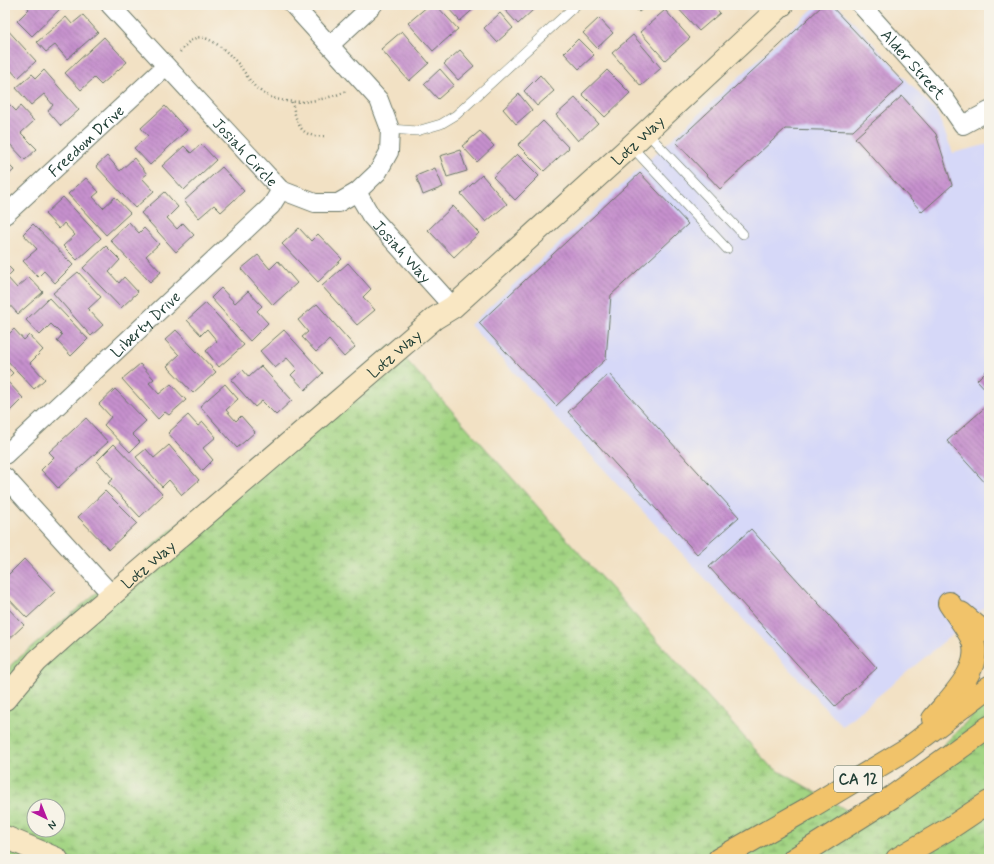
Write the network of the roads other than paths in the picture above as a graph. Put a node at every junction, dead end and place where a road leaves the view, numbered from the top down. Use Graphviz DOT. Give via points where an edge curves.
graph roads {
  1 [pos="110,5"];
  2 [pos="293,5"];
  3 [pos="373,5"];
  4 [pos="576,5"];
  5 [pos="782,5"];
  6 [pos="861,5"];
  7 [pos="330,45"];
  8 [pos="170,61"];
  9 [pos="989,112"];
  10 [pos="390,129"];
  11 [pos="646,132"];
  12 [pos="630,146"];
  13 [pos="281,190"];
  14 [pos="356,192"];
  15 [pos="5,215"];
  16 [pos="743,234"];
  17 [pos="727,249"];
  18 [pos="453,307"];
  19 [pos="5,455"];
  20 [pos="5,477"];
  21 [pos="111,594"];
  22 [pos="989,631"];
  23 [pos="989,688"];
  24 [pos="5,699"];
  25 [pos="989,727"];
  26 [pos="907,749"];
  27 [pos="989,802"];
  28 [pos="5,837"];
  29 [pos="57,859"];
  30 [pos="719,859"];
  31 [pos="794,859"];
  32 [pos="897,859"];
  1 -- 8 [label="street, Josiah Circle"];
  2 -- 7 [label="street, Josiah Circle"];
  3 -- 7 [label="street"];
  4 -- 10 [label="lane" via="456,115 441,124 417,131"];
  5 -- 11 [label="street, Lotz Way"];
  6 -- 9 [label="street, Alder Street" via="945,98 963,125"];
  7 -- 10 [label="street, Josiah Circle" via="379,100"];
  8 -- 13 [label="street, Josiah Circle"];
  8 -- 15 [label="street, Freedom Drive"];
  10 -- 14 [label="street, Josiah Circle" via="389,152 378,172"];
  11 -- 12 [label="street, Lotz Way"];
  11 -- 16 [label="lane"];
  12 -- 17 [label="lane"];
  12 -- 18 [label="street, Lotz Way"];
  13 -- 14 [label="street, Josiah Circle" via="315,203 338,203"];
  13 -- 19 [label="street, Liberty Drive" via="271,206"];
  14 -- 18 [label="street, Josiah Way" via="370,216"];
  18 -- 21 [label="street, Lotz Way" via="435,318"];
  20 -- 21 [label="street"];
  21 -- 24 [label="street, Lotz Way" via="37,661"];
  22 -- 26 [label="highway" via="980,629 949,603 971,638 974,649 973,663 967,678"];
  23 -- 26 [label="highway, CA 12"];
  25 -- 31 [label="highway, CA 12" via="892,797"];
  26 -- 30 [label="highway, CA 12"];
  27 -- 32 [label="highway"];
  28 -- 29 [label="street"];
}
